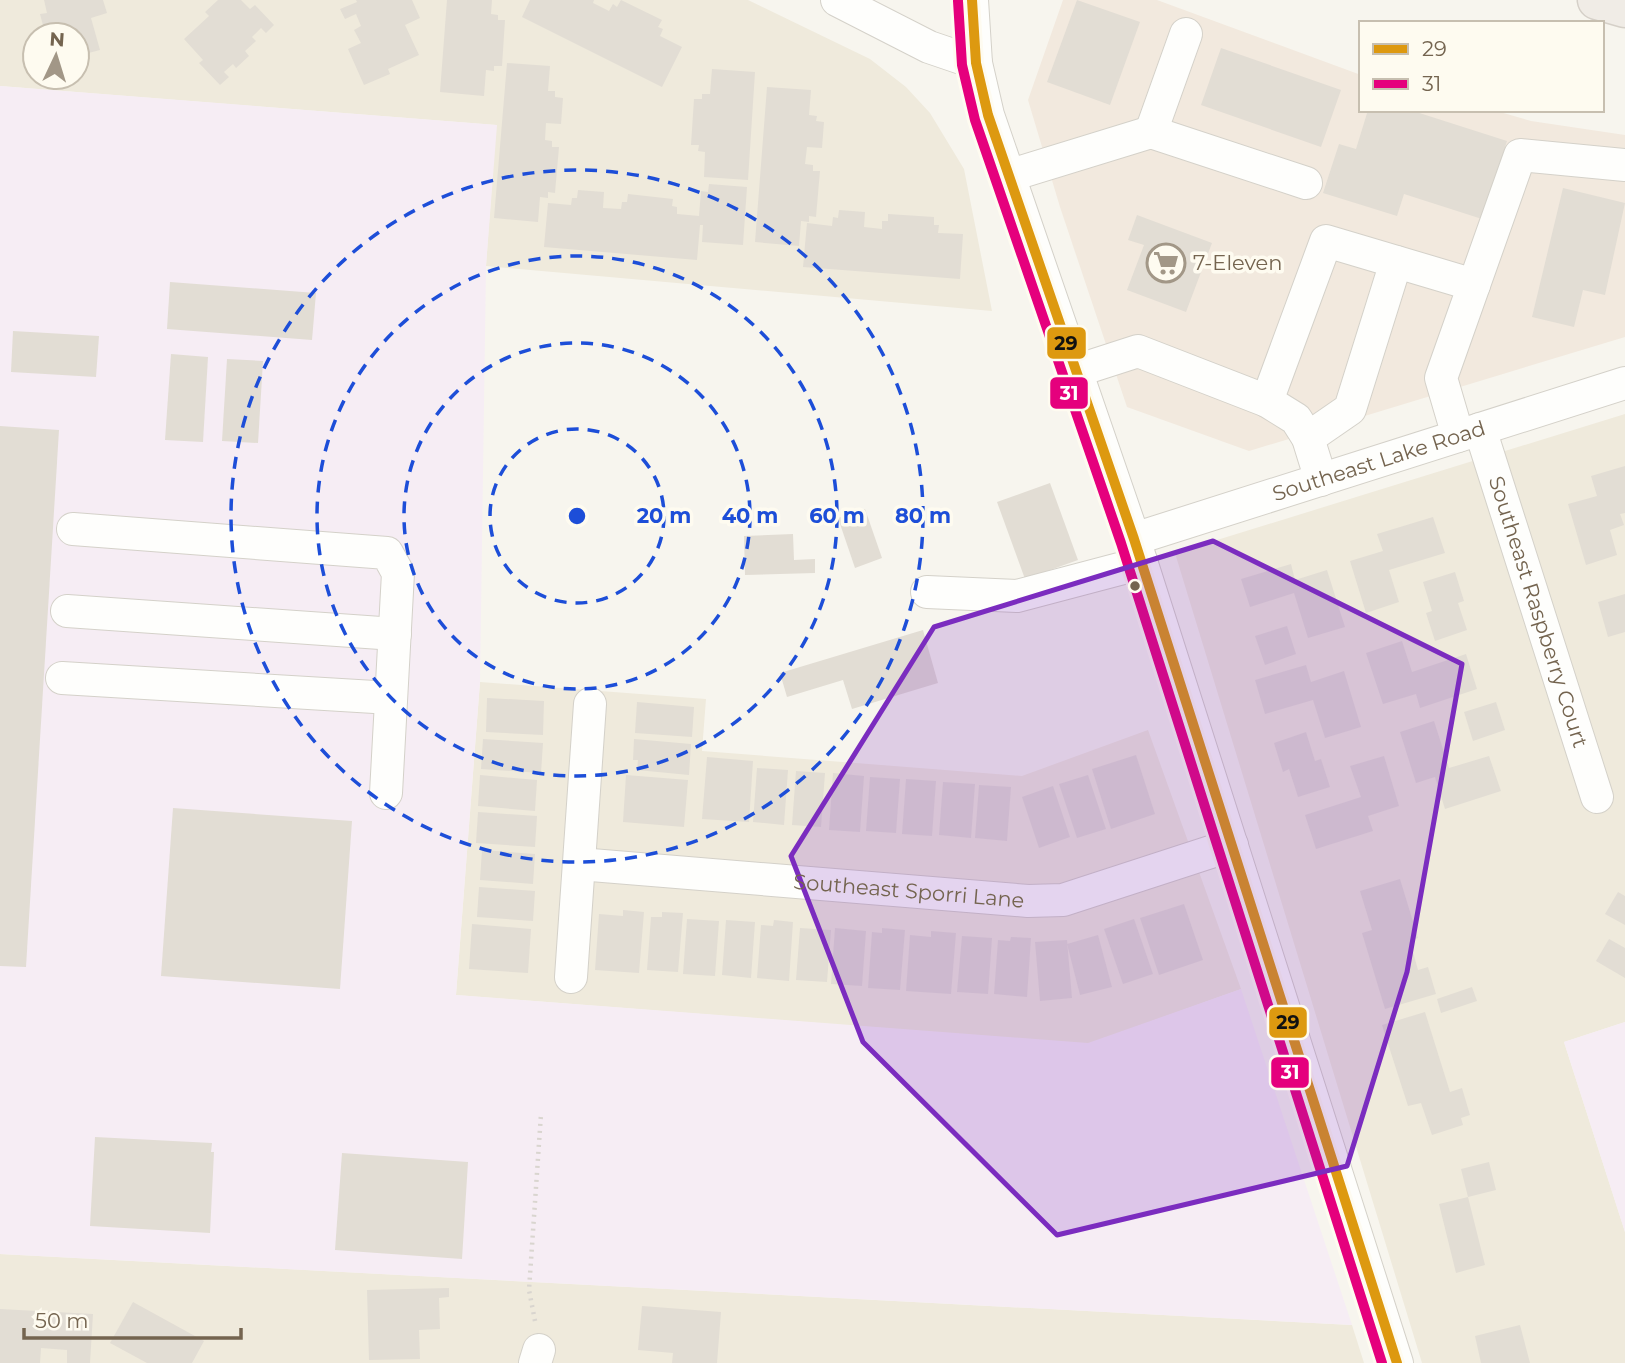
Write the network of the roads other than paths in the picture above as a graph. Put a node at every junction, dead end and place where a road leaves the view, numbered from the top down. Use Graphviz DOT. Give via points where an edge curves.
graph roads {
  1 [pos="837,0"];
  2 [pos="972,0"];
  3 [pos="1597,0"];
  4 [pos="1625,8"];
  5 [pos="1186,34"];
  6 [pos="976,62"];
  7 [pos="1151,132"];
  8 [pos="1625,165"];
  9 [pos="1008,176"];
  10 [pos="1306,183"];
  11 [pos="1396,262"];
  12 [pos="1474,285"];
  13 [pos="1076,371"];
  14 [pos="1625,383"];
  15 [pos="1267,401"];
  16 [pos="1469,432"];
  17 [pos="1308,438"];
  18 [pos="1321,480"];
  19 [pos="72,529"];
  20 [pos="1138,551"];
  21 [pos="927,592"];
  22 [pos="67,611"];
  23 [pos="395,634"];
  24 [pos="62,678"];
  25 [pos="391,698"];
  26 [pos="590,704"];
  27 [pos="386,793"];
  28 [pos="1597,797"];
  29 [pos="1232,845"];
  30 [pos="579,864"];
  31 [pos="571,977"];
  32 [pos="1397,1363"];
  1 -- 6 [label="street" via="929,47"];
  2 -- 6 [label="street"];
  3 -- 4 [label="highway"];
  5 -- 7 [label="street"];
  6 -- 9 [label="street"];
  7 -- 9 [label="street"];
  7 -- 10 [label="street"];
  8 -- 12 [label="street, Southeast Raspberry Court" via="1520,155"];
  9 -- 13 [label="street"];
  11 -- 12 [label="street"];
  11 -- 15 [label="street" via="1326,241"];
  11 -- 17 [label="street" via="1350,409"];
  12 -- 16 [label="street, Southeast Raspberry Court" via="1441,378"];
  13 -- 15 [label="street" via="1138,351"];
  13 -- 20 [label="street"];
  14 -- 16 [label="street, Southeast Lake Road"];
  15 -- 17 [label="street" via="1296,419"];
  16 -- 18 [label="street, Southeast Lake Road"];
  16 -- 28 [label="street, Southeast Raspberry Court"];
  17 -- 18 [label="street"];
  18 -- 20 [label="street, Southeast Lake Road"];
  19 -- 23 [label="street" via="387,553 398,573"];
  20 -- 21 [label="street, Southeast Lake Road" via="1017,596"];
  20 -- 29 [label="street"];
  22 -- 23 [label="street"];
  23 -- 25 [label="street"];
  24 -- 25 [label="street"];
  25 -- 27 [label="street"];
  26 -- 30 [label="street"];
  29 -- 30 [label="street, Southeast Sporri Lane" via="1063,900 1028,901"];
  29 -- 32 [label="street"];
  30 -- 31 [label="street"];
}
